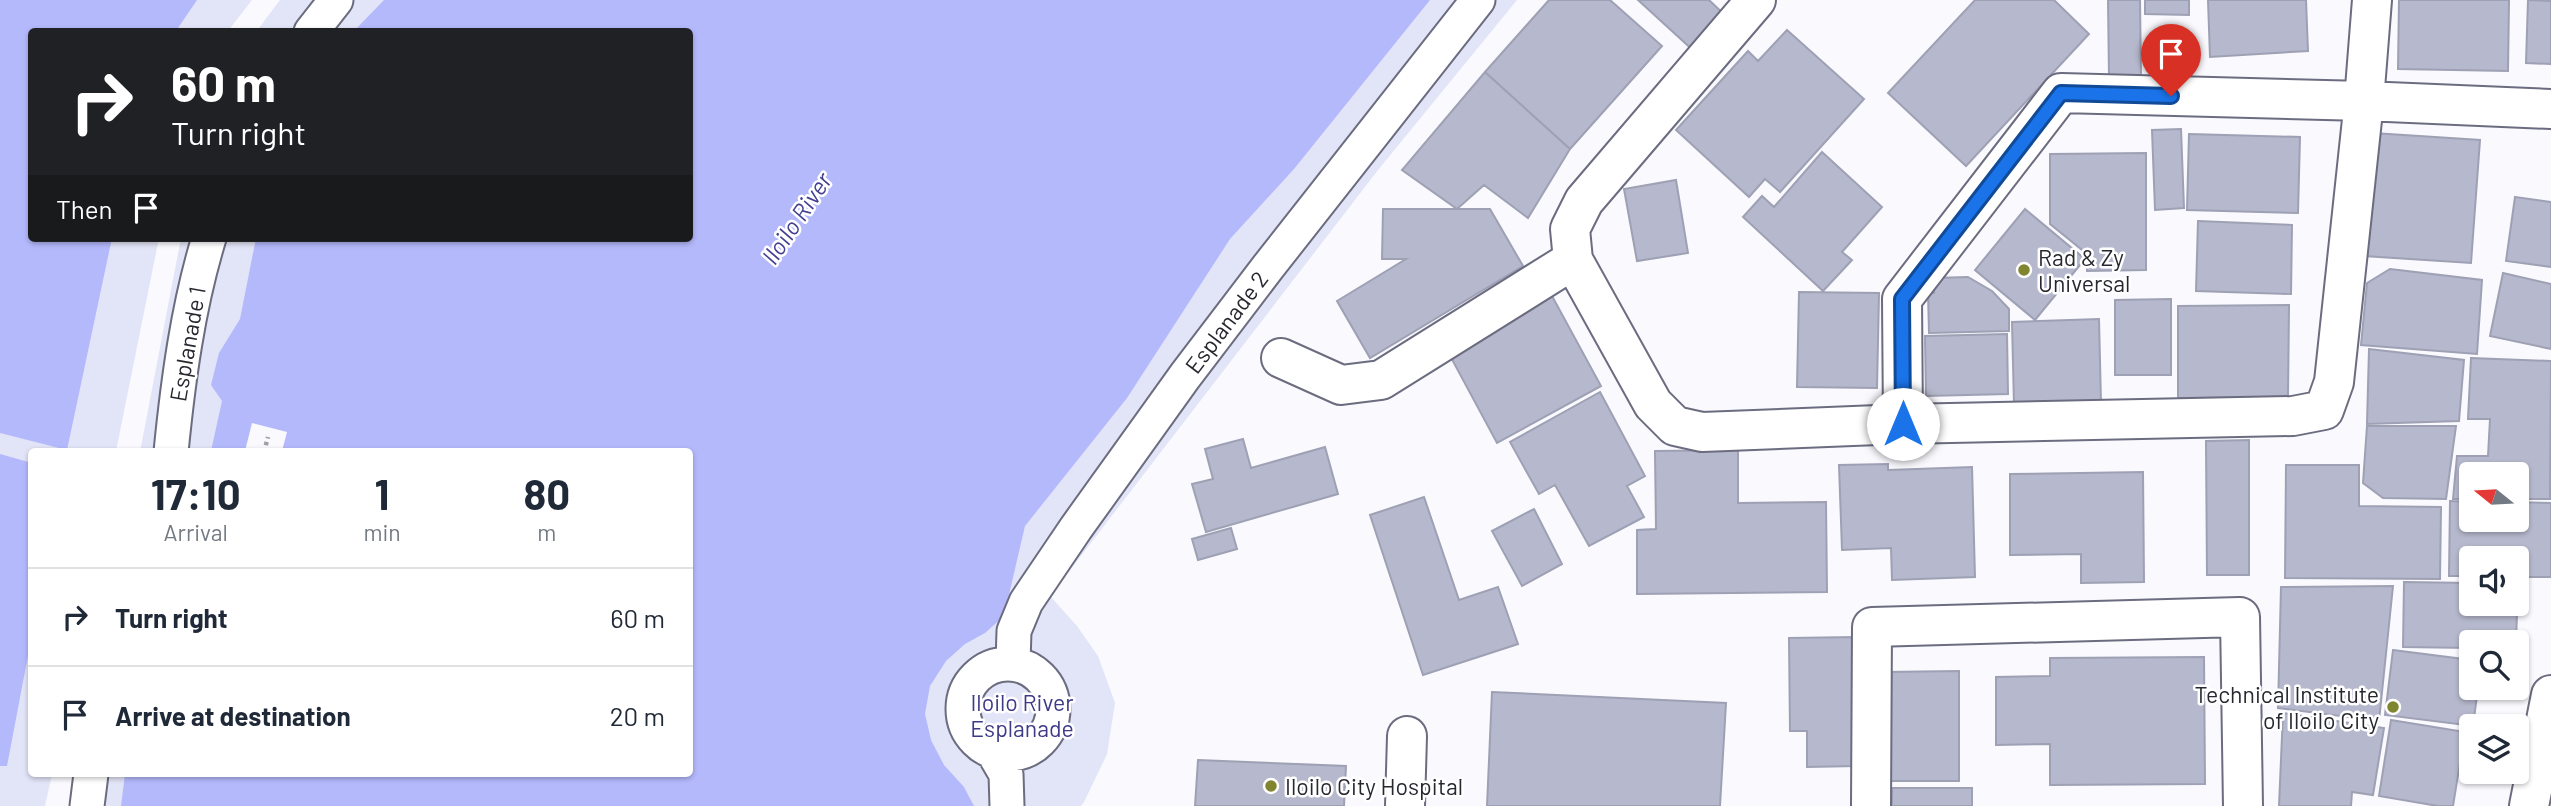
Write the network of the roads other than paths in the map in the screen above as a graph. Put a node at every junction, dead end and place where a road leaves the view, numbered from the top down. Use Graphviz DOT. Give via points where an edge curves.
graph roads {
  1 [pos="336,0"];
  2 [pos="1478,0"];
  3 [pos="1756,0"];
  4 [pos="2372,0"];
  5 [pos="314,28"];
  6 [pos="2364,101"];
  7 [pos="2551,109"];
  8 [pos="208,242"];
  9 [pos="1573,260"];
  10 [pos="1281,358"];
  11 [pos="1903,424"];
  12 [pos="171,448"];
  13 [pos="1013,663"];
  14 [pos="2551,695"];
  15 [pos="1407,736"];
  16 [pos="993,752"];
  17 [pos="91,777"];
  18 [pos="2551,800"];
  19 [pos="87,806"];
  20 [pos="1007,806"];
  21 [pos="1405,806"];
  22 [pos="1871,806"];
  23 [pos="2243,806"];
  24 [pos="2529,806"];
  25 [pos="2544,806"];
  1 -- 5 [label="street"];
  2 -- 13 [label="street, Esplanade 2" via="1185,376 1076,528 1026,602 1014,631"];
  3 -- 9 [label="street" via="1584,201 1570,229"];
  4 -- 6 [label="street"];
  6 -- 7 [label="street"];
  6 -- 11 [label="street" via="2061,93 1902,299"];
  6 -- 11 [label="street" via="2334,382 2324,410 2293,416"];
  8 -- 12 [label="street, Esplanade 1" via="193,305"];
  9 -- 10 [label="street" via="1381,380 1341,385"];
  9 -- 11 [label="street" via="1653,404 1675,426 1702,432"];
  13 -- 16 [label="street" via="998,664 973,679 962,706 970,734"];
  13 -- 16 [label="street" via="1027,667 1048,688 1052,719 1046,733 1023,752"];
  14 -- 24 [label="street"];
  15 -- 21 [label="street"];
  16 -- 20 [label="street" via="1006,774"];
  17 -- 19 [label="street"];
  18 -- 25 [label="street"];
  22 -- 23 [label="street" via="1872,627 2240,617"];
}
